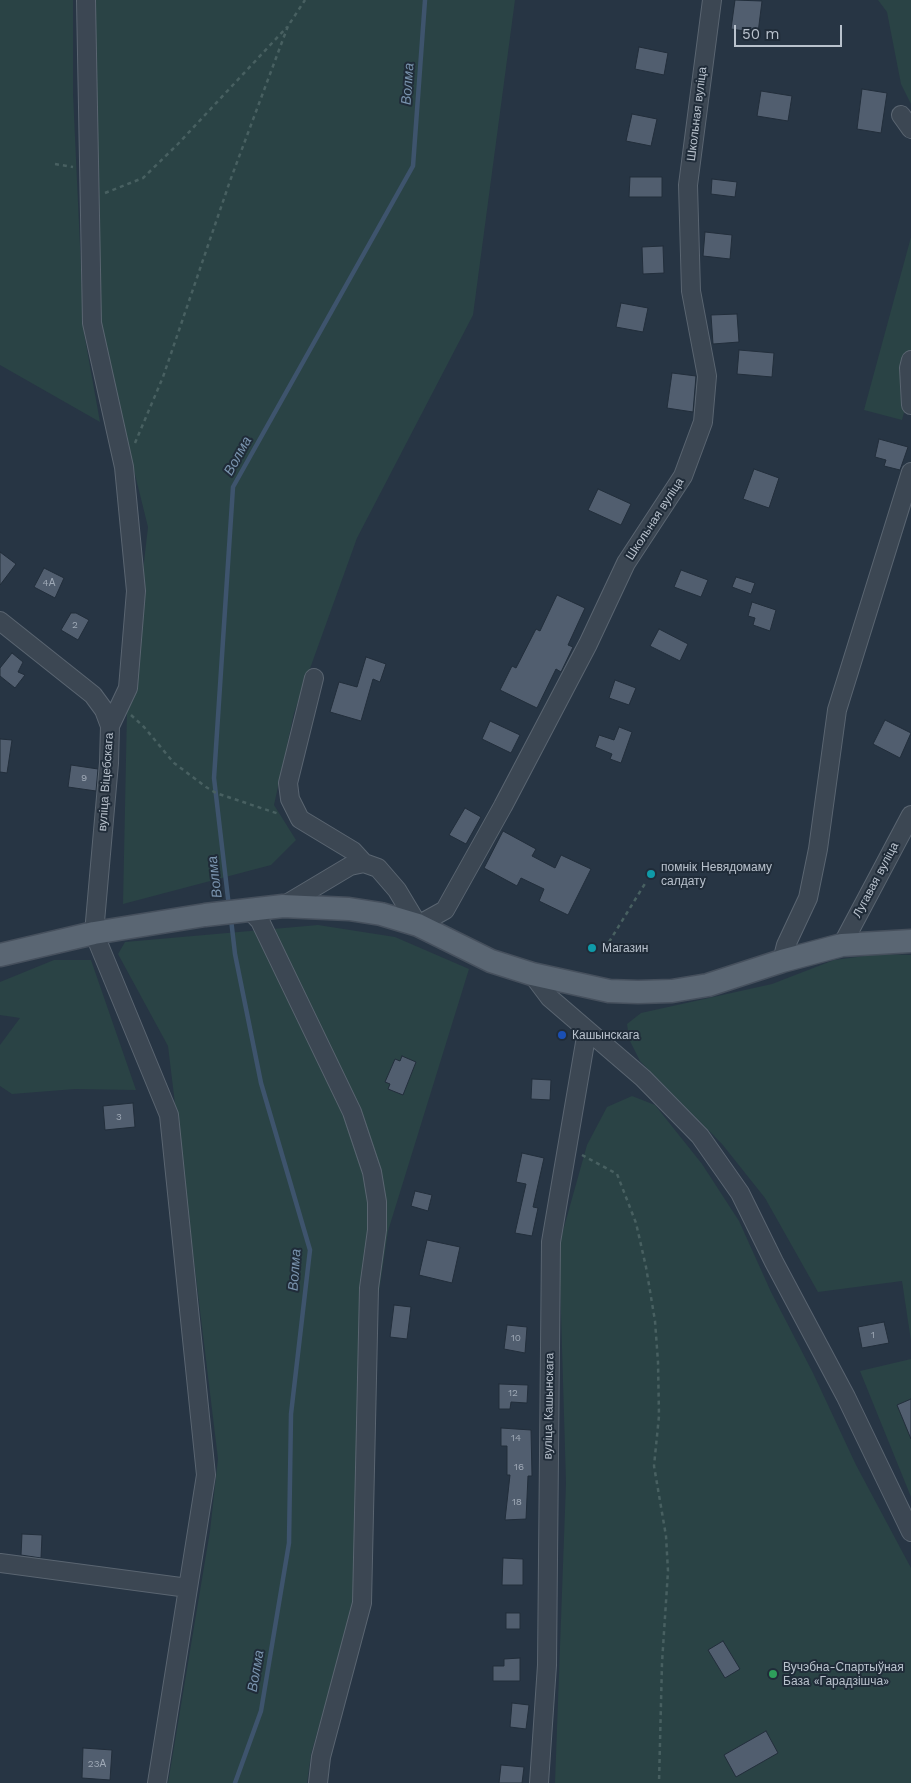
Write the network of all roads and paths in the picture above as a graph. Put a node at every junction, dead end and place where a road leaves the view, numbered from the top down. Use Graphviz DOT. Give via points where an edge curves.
graph roads {
  1 [pos="86,0"];
  2 [pos="305,0"];
  3 [pos="712,0"];
  4 [pos="288,26"];
  5 [pos="90,199"];
  6 [pos="911,360"];
  7 [pos="911,405"];
  8 [pos="124,467"];
  9 [pos="911,472"];
  10 [pos="0,620"];
  11 [pos="314,678"];
  12 [pos="121,706"];
  13 [pos="110,726"];
  14 [pos="911,815"];
  15 [pos="300,819"];
  16 [pos="364,863"];
  17 [pos="646,882"];
  18 [pos="283,906"];
  19 [pos="249,909"];
  20 [pos="444,910"];
  21 [pos="418,925"];
  22 [pos="94,933"];
  23 [pos="911,941"];
  24 [pos="452,942"];
  25 [pos="609,942"];
  26 [pos="842,945"];
  27 [pos="0,955"];
  28 [pos="782,961"];
  29 [pos="532,974"];
  30 [pos="587,1031"];
  31 [pos="567,1148"];
  32 [pos="911,1532"];
  33 [pos="0,1563"];
  34 [pos="188,1588"];
  35 [pos="157,1783"];
  36 [pos="318,1783"];
  37 [pos="539,1783"];
  38 [pos="659,1783"];
  1 -- 5 [label="street"];
  2 -- 4 [label="path"];
  3 -- 20 [label="street, Школьная вуліца" via="688,185 690,291 707,376 703,422 683,476 626,563 588,644"];
  4 -- 5 [label="path" via="143,178"];
  4 -- 8 [label="path" via="230,181 163,377"];
  5 -- 8 [label="street" via="92,323"];
  6 -- 7 [label="street"];
  8 -- 12 [label="street" via="136,591 128,688"];
  9 -- 28 [label="street" via="837,710 808,898"];
  10 -- 13 [label="street, вуліца Віцебскага" via="93,695"];
  11 -- 15 [label="street" via="288,784 290,799"];
  12 -- 13 [label="street"];
  12 -- 15 [label="path" via="144,727 174,763 216,793"];
  13 -- 22 [label="street, вуліца Віцебскага"];
  14 -- 26 [label="street, Лугавая вуліца"];
  15 -- 16 [label="street" via="353,851"];
  16 -- 18 [label="street" via="350,866"];
  16 -- 21 [label="street" via="378,868 391,882"];
  17 -- 25 [label="path"];
  18 -- 19 [label="main road"];
  18 -- 21 [label="main road" via="349,909"];
  19 -- 22 [label="main road"];
  19 -- 36 [label="street" via="260,921 352,1112 372,1172 377,1202 377,1230 369,1288 362,1603"];
  20 -- 21 [label="street"];
  20 -- 24 [label="street"];
  21 -- 24 [label="main road"];
  22 -- 27 [label="main road"];
  22 -- 34 [label="street" via="169,1115 206,1475"];
  23 -- 26 [label="main road"];
  24 -- 29 [label="main road" via="491,961"];
  26 -- 28 [label="main road"];
  28 -- 29 [label="main road" via="708,985 672,992 610,991"];
  29 -- 30 [label="street" via="550,998"];
  30 -- 31 [label="street, вуліца Кашынскага"];
  30 -- 32 [label="street" via="642,1078 700,1136 740,1193 846,1397"];
  31 -- 37 [label="street, вуліца Кашынскага" via="551,1242 547,1664"];
  31 -- 38 [label="path" via="617,1174 636,1223 653,1312 659,1416 654,1466 666,1536 668,1571"];
  33 -- 34 [label="street"];
  34 -- 35 [label="street"];
}
